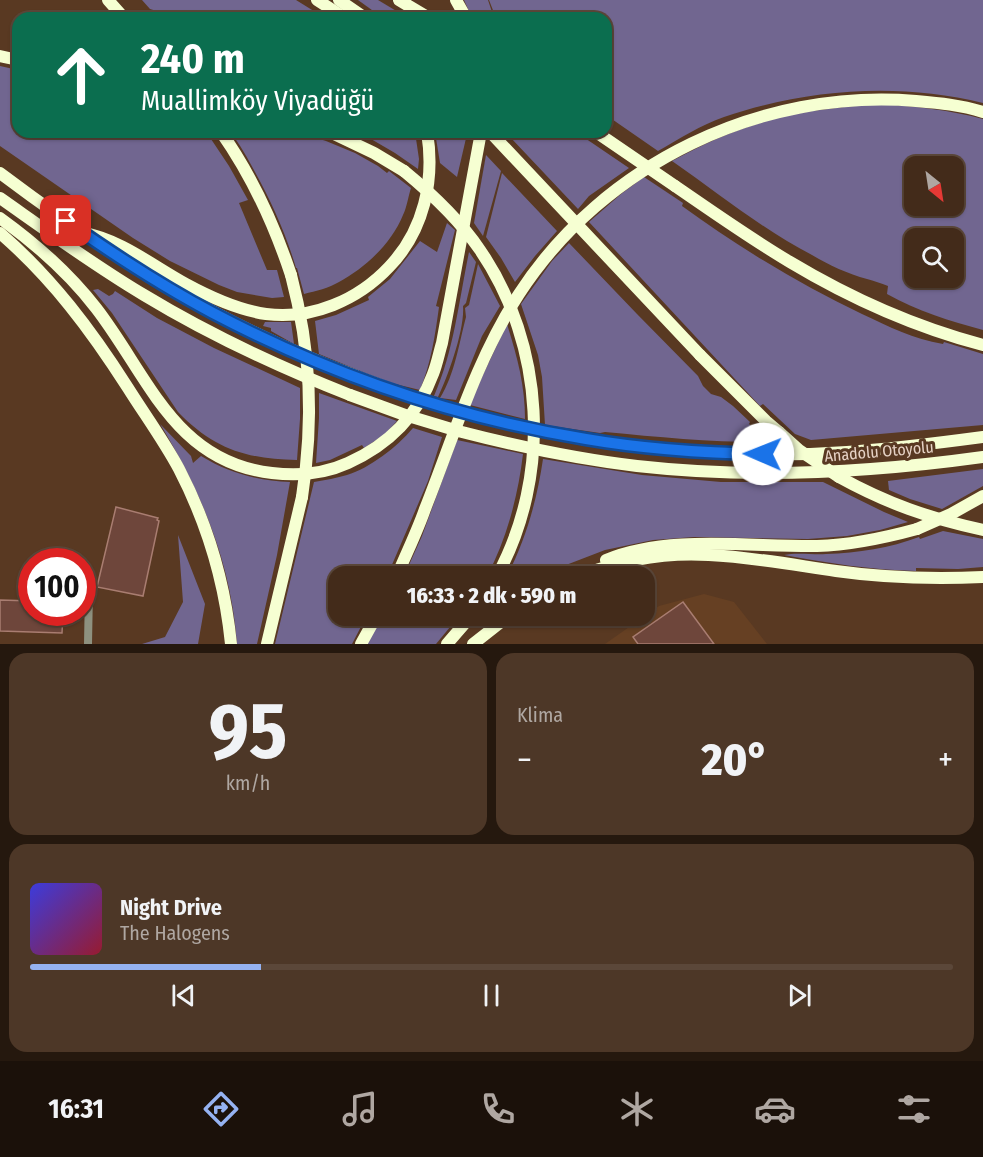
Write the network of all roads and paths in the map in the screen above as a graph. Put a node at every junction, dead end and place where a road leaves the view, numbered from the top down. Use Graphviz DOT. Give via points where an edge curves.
graph roads {
  1 [pos="108,0"];
  2 [pos="317,0"];
  3 [pos="339,0"];
  4 [pos="399,0"];
  5 [pos="119,12"];
  6 [pos="336,12"];
  7 [pos="356,12"];
  8 [pos="419,12"];
  9 [pos="983,112"];
  10 [pos="225,138"];
  11 [pos="343,138"];
  12 [pos="428,138"];
  13 [pos="480,138"];
  14 [pos="496,138"];
  15 [pos="605,138"];
  16 [pos="0,173"];
  17 [pos="0,198"];
  18 [pos="0,218"];
  19 [pos="0,233"];
  20 [pos="84,233"];
  21 [pos="983,345"];
  22 [pos="983,437"];
  23 [pos="983,457"];
  24 [pos="983,496"];
  25 [pos="983,530"];
  26 [pos="401,566"];
  27 [pos="501,566"];
  28 [pos="593,566"];
  29 [pos="608,566"];
  30 [pos="983,578"];
  31 [pos="88,626"];
  32 [pos="371,626"];
  33 [pos="463,626"];
  34 [pos="496,626"];
  35 [pos="88,644"];
  36 [pos="231,644"];
  37 [pos="267,644"];
  38 [pos="361,644"];
  39 [pos="447,644"];
  40 [pos="473,644"];
  1 -- 5 [label="highway"];
  2 -- 6 [label="highway"];
  3 -- 7 [label="highway"];
  4 -- 8 [label="highway"];
  9 -- 26 [label="highway" via="900,99 840,100 798,107 740,122 702,138 619,188 551,251 502,323 475,376"];
  10 -- 37 [label="highway, bridge" via="264,204 291,275 301,316 309,385 307,467"];
  11 -- 27 [label="highway, bridge" via="404,171 452,215 480,250 511,309 527,362 534,425 530,478 521,517"];
  12 -- 20 [label="highway" via="430,178 412,237 377,280 342,302 316,311 282,315 241,309 99,236"];
  13 -- 18 [label="highway" via="442,343 425,392 405,423 382,443 342,466 313,473 281,474 249,468 219,457 191,438 158,401 85,293 58,265"];
  14 -- 25 [label="highway, bridge" via="700,355 800,450 866,492 908,510"];
  15 -- 21 [label="highway, bridge" via="788,261 848,295 933,330"];
  16 -- 20 [label="highway"];
  17 -- 23 [label="highway, Anadolu Otoyolu, bridge" via="116,278 256,355 405,416 458,431 524,447 635,465 719,472 853,471"];
  19 -- 36 [label="highway" via="29,259 83,321 179,470 217,566"];
  20 -- 22 [label="highway, Anadolu Otoyolu, bridge" via="211,312 292,351 415,398 525,427 657,448 733,453 848,452"];
  24 -- 28 [label="highway, bridge" via="917,529 890,537 817,546 662,546 632,551"];
  29 -- 30 [label="highway" via="666,556 708,554 882,576"];
  31 -- 35 [label="street"];
  32 -- 38 [label="highway"];
  33 -- 39 [label="highway"];
  34 -- 40 [label="highway"];
}
